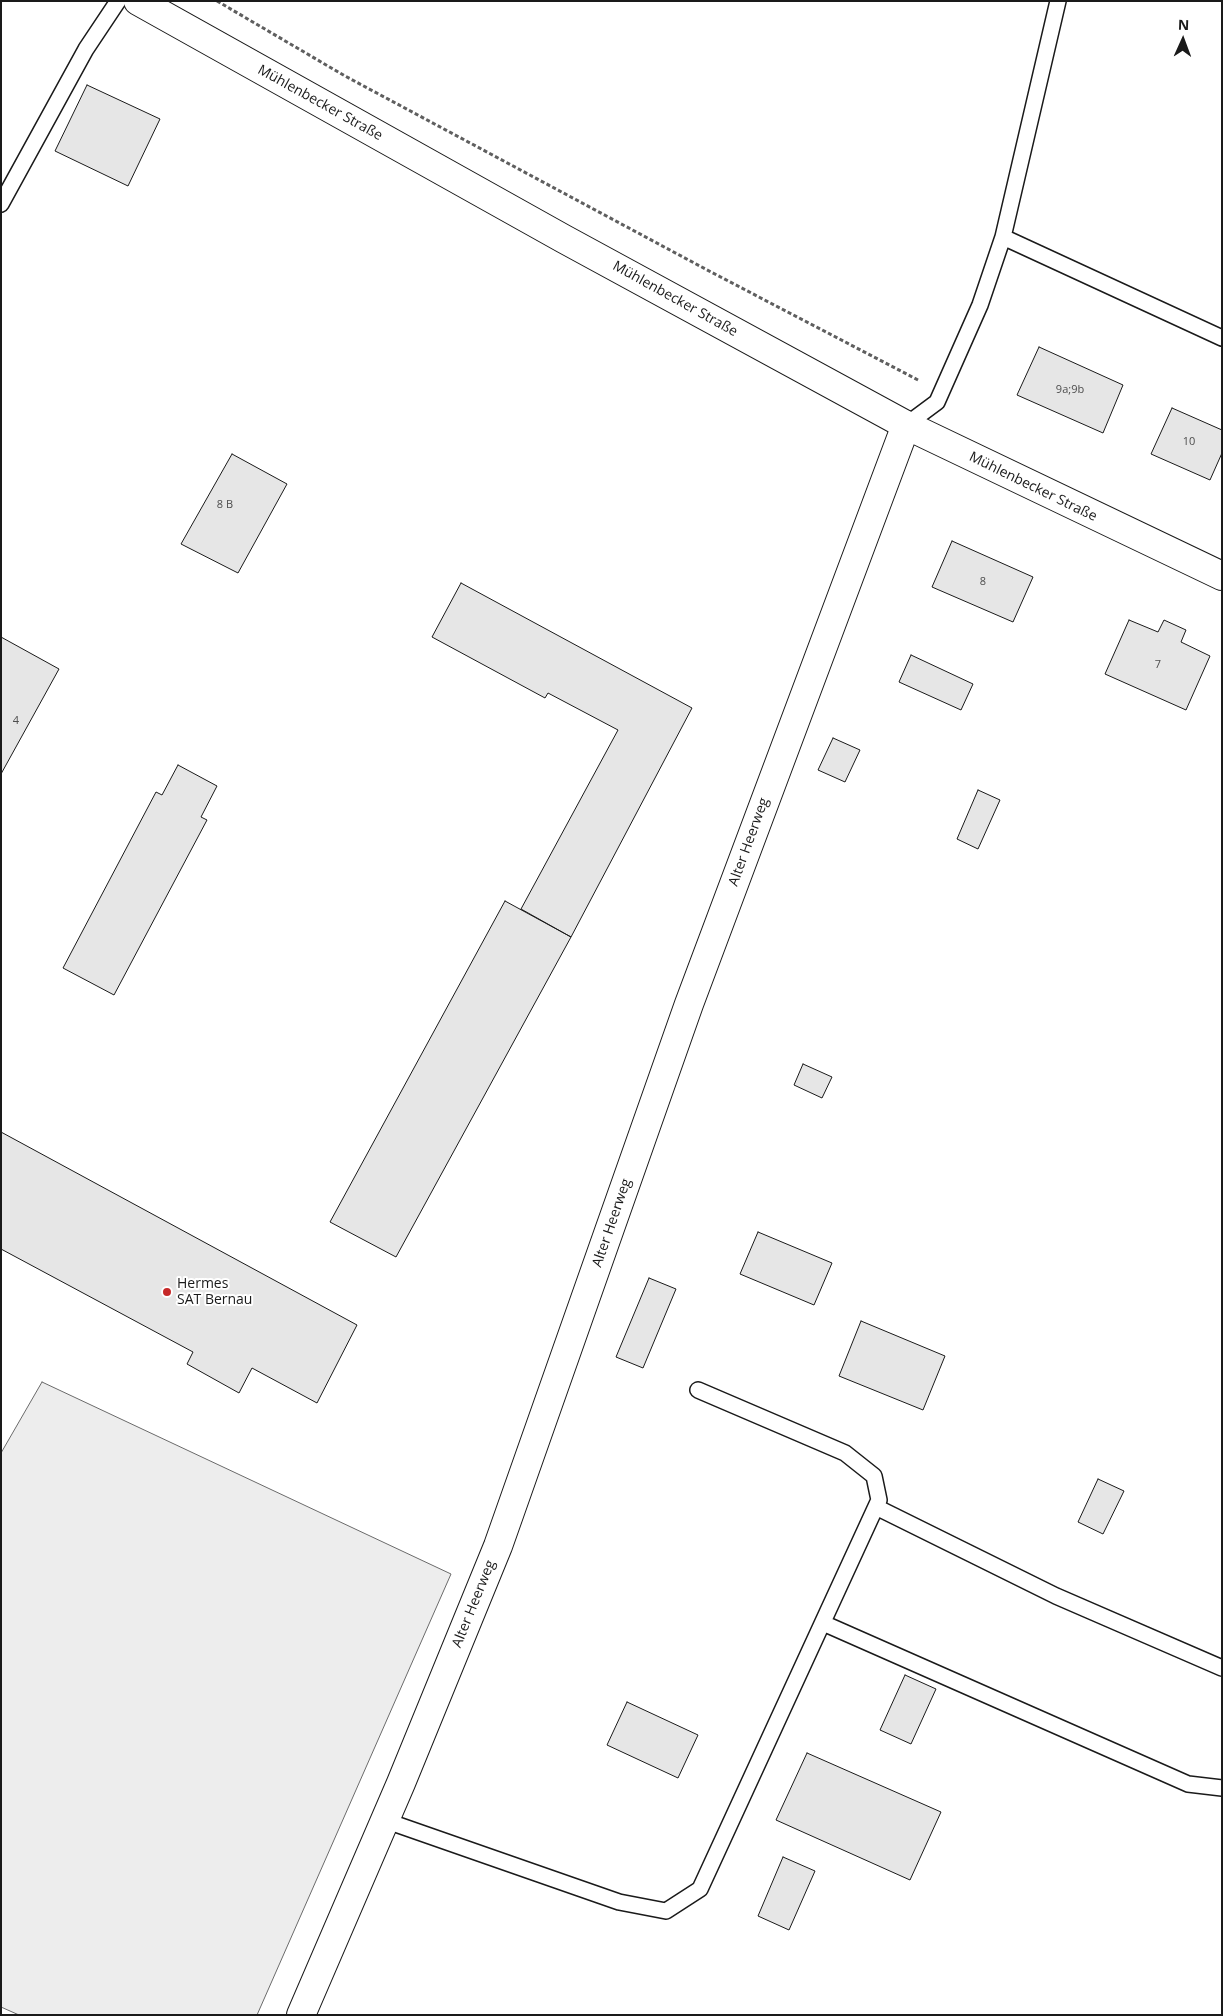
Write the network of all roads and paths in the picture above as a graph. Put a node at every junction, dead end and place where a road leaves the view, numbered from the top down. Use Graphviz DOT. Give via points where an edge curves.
graph roads {
  1 [pos="118,1"];
  2 [pos="138,1"];
  3 [pos="217,1"];
  4 [pos="1058,1"];
  5 [pos="1,204"];
  6 [pos="1003,236"];
  7 [pos="1222,338"];
  8 [pos="942,392"];
  9 [pos="906,425"];
  10 [pos="1222,576"];
  11 [pos="698,1390"];
  12 [pos="876,1507"];
  13 [pos="823,1623"];
  14 [pos="1222,1668"];
  15 [pos="1222,1788"];
  16 [pos="384,1820"];
  17 [pos="301,2015"];
  1 -- 5 [label="lane" via="86,49"];
  2 -- 9 [label="street, Mühlenbecker Straße"];
  3 -- 8 [label="path" via="354,81"];
  4 -- 6 [label="lane"];
  6 -- 7 [label="lane"];
  6 -- 8 [label="lane" via="980,305"];
  8 -- 9 [label="lane" via="937,402"];
  9 -- 10 [label="street, Mühlenbecker Straße"];
  9 -- 16 [label="street, Alter Heerweg" via="689,1004 498,1546"];
  11 -- 12 [label="lane" via="845,1453 874,1476 879,1500"];
  12 -- 13 [label="lane"];
  12 -- 14 [label="lane" via="1056,1596"];
  13 -- 15 [label="lane" via="1188,1784"];
  13 -- 16 [label="lane" via="700,1889 666,1911 619,1902"];
  16 -- 17 [label="street, Alter Heerweg"];
}
